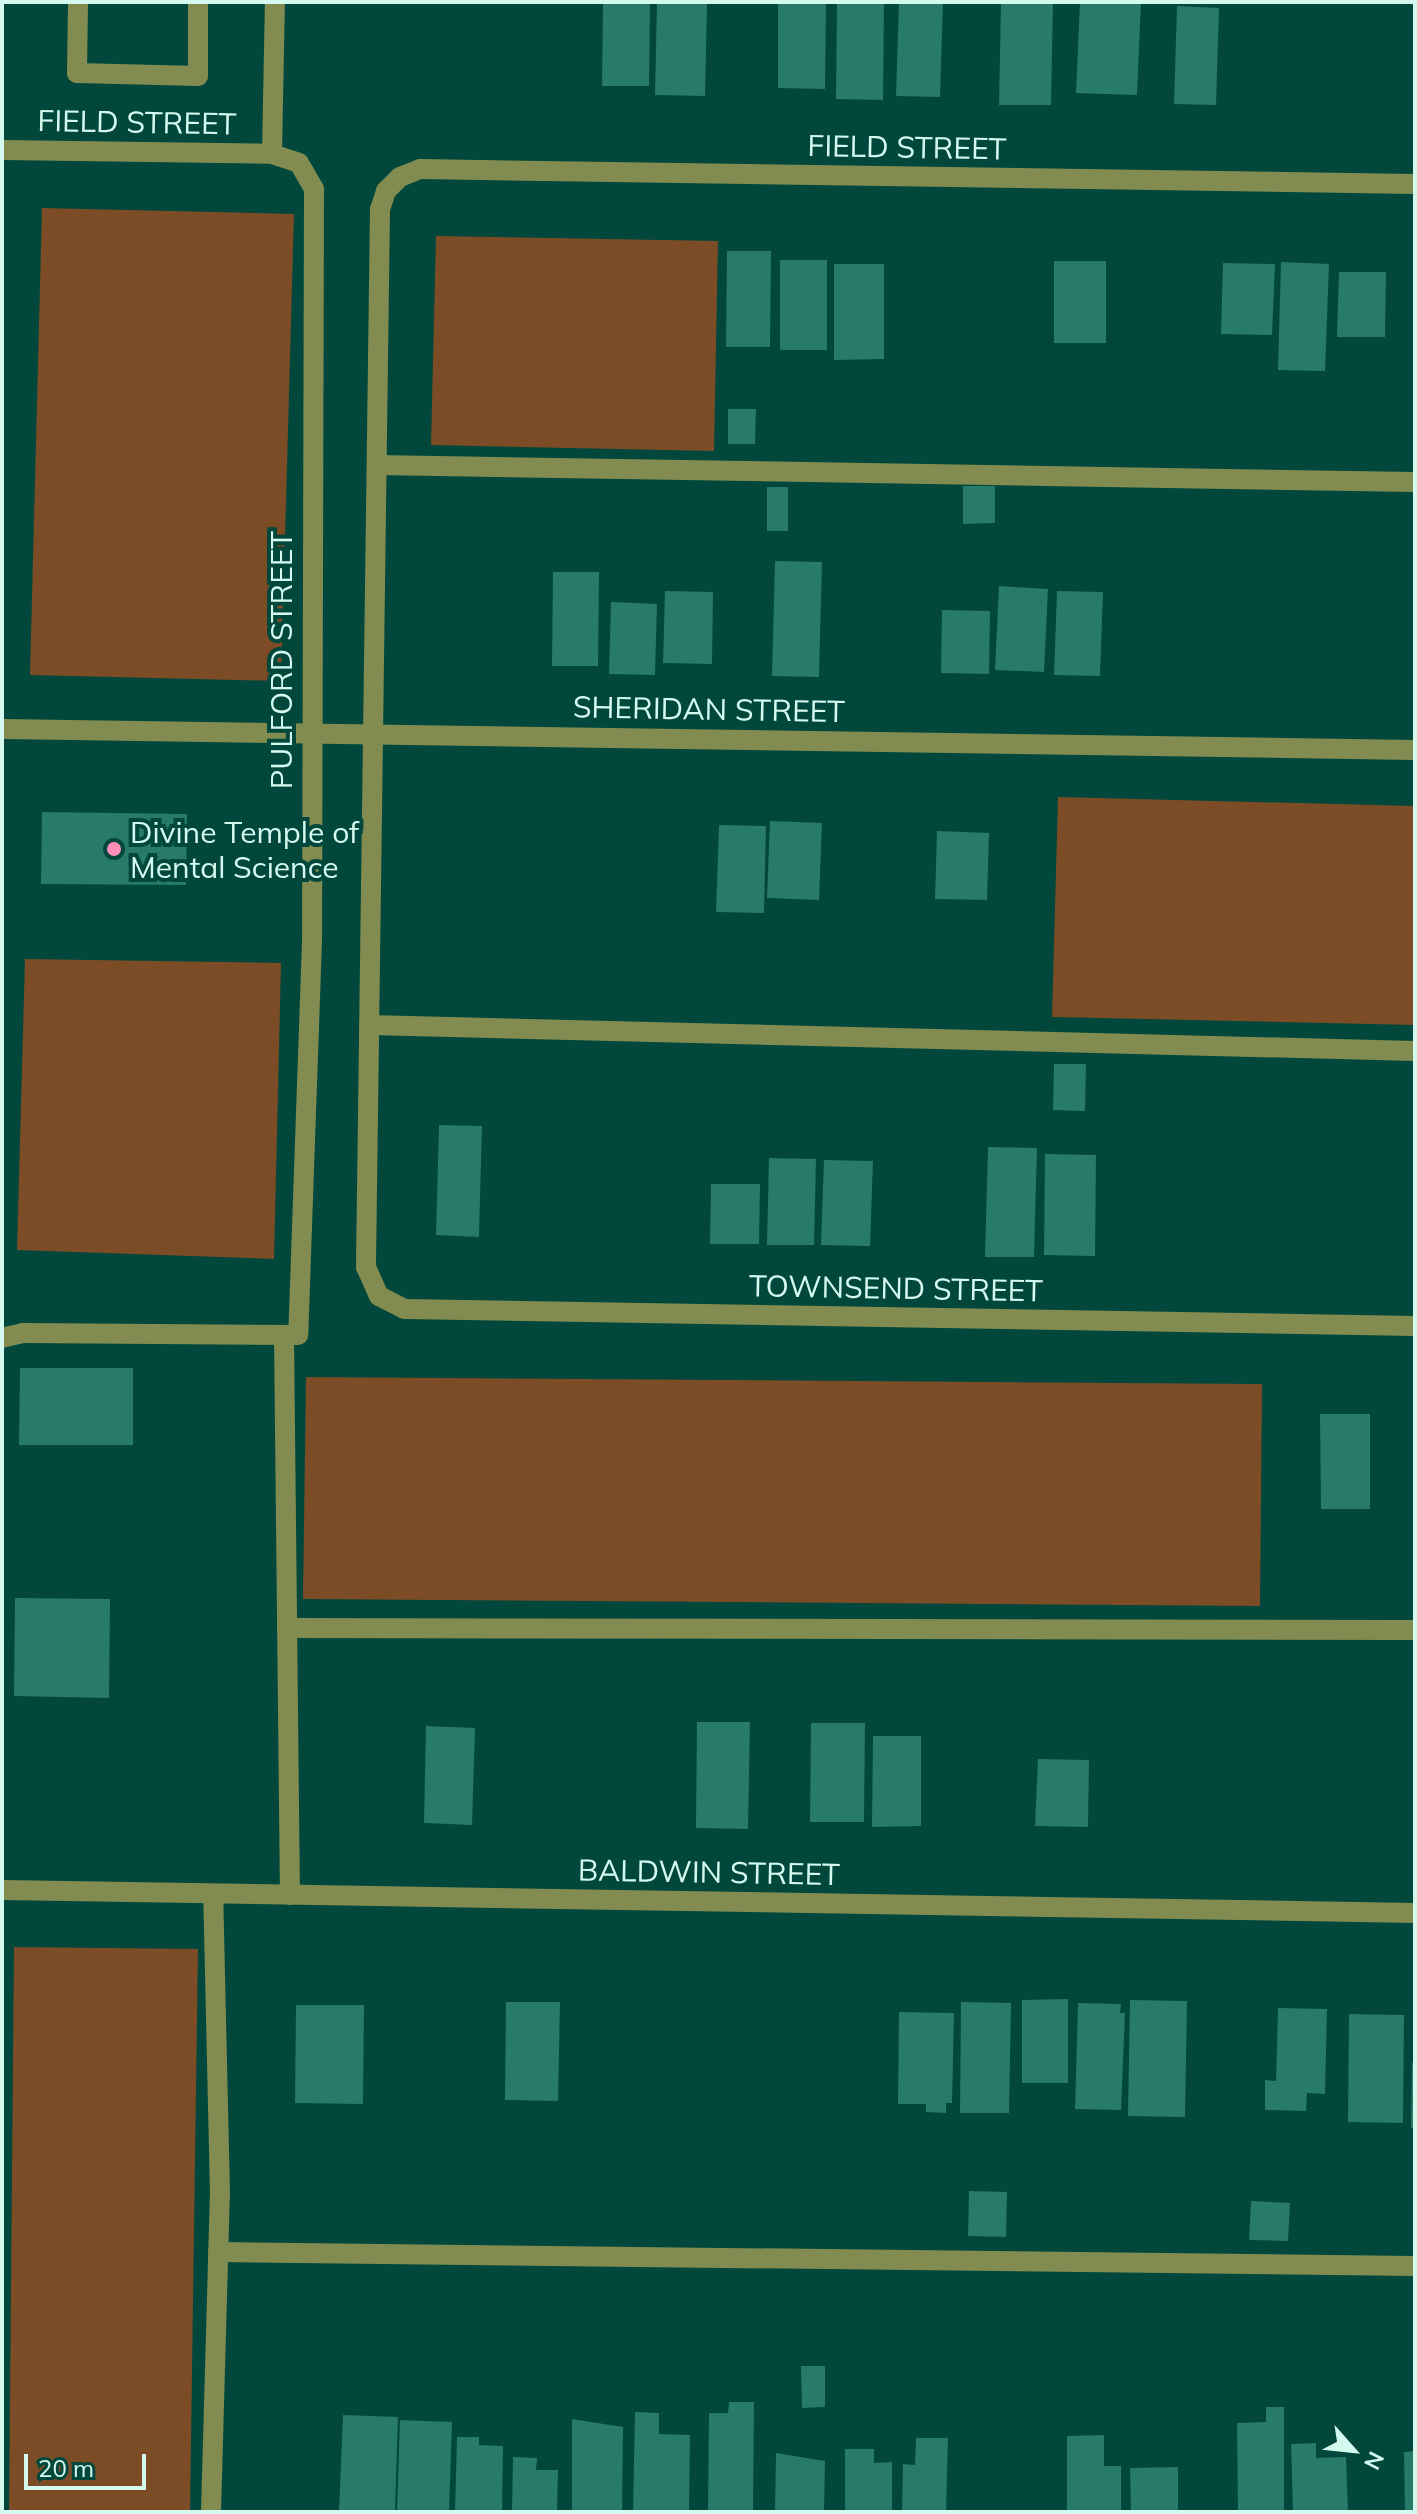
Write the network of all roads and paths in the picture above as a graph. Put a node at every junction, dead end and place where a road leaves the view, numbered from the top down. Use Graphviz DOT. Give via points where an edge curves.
graph roads {
  1 [pos="78,2"];
  2 [pos="198,2"];
  3 [pos="275,2"];
  4 [pos="2,150"];
  5 [pos="272,154"];
  6 [pos="1415,184"];
  7 [pos="377,465"];
  8 [pos="1415,482"];
  9 [pos="2,729"];
  10 [pos="310,733"];
  11 [pos="374,733"];
  12 [pos="1415,750"];
  13 [pos="369,1025"];
  14 [pos="1415,1051"];
  15 [pos="1415,1326"];
  16 [pos="291,1335"];
  17 [pos="2,1338"];
  18 [pos="287,1628"];
  19 [pos="1415,1630"];
  20 [pos="2,1890"];
  21 [pos="213,1894"];
  22 [pos="290,1895"];
  23 [pos="1415,1913"];
  24 [pos="218,2252"];
  25 [pos="1415,2266"];
  26 [pos="211,2512"];
  1 -- 2 [label="street" via="77,73 198,76"];
  3 -- 5 [label="street"];
  4 -- 5 [label="street, FIELD STREET"];
  5 -- 10 [label="street, PULFORD STREET" via="299,163 314,189"];
  6 -- 7 [label="street, FIELD STREET" via="420,169 400,177 386,191 380,209"];
  7 -- 8 [label="street"];
  7 -- 11 [label="street"];
  9 -- 10 [label="street, SHERIDAN STREET"];
  10 -- 11 [label="street, SHERIDAN STREET"];
  10 -- 16 [label="street, PULFORD STREET" via="312,941"];
  11 -- 12 [label="street, SHERIDAN STREET"];
  11 -- 13 [label="street"];
  13 -- 14 [label="street"];
  13 -- 15 [label="street, TOWNSEND STREET" via="366,1267 379,1296 404,1309"];
  16 -- 17 [label="street" via="23,1333"];
  16 -- 18 [label="street, PULFORD STREET"];
  18 -- 19 [label="street"];
  18 -- 22 [label="street, PULFORD STREET"];
  20 -- 21 [label="street, BALDWIN STREET"];
  21 -- 22 [label="street, BALDWIN STREET"];
  21 -- 24 [label="street"];
  22 -- 23 [label="street, BALDWIN STREET"];
  24 -- 25 [label="street"];
  24 -- 26 [label="street"];
}
